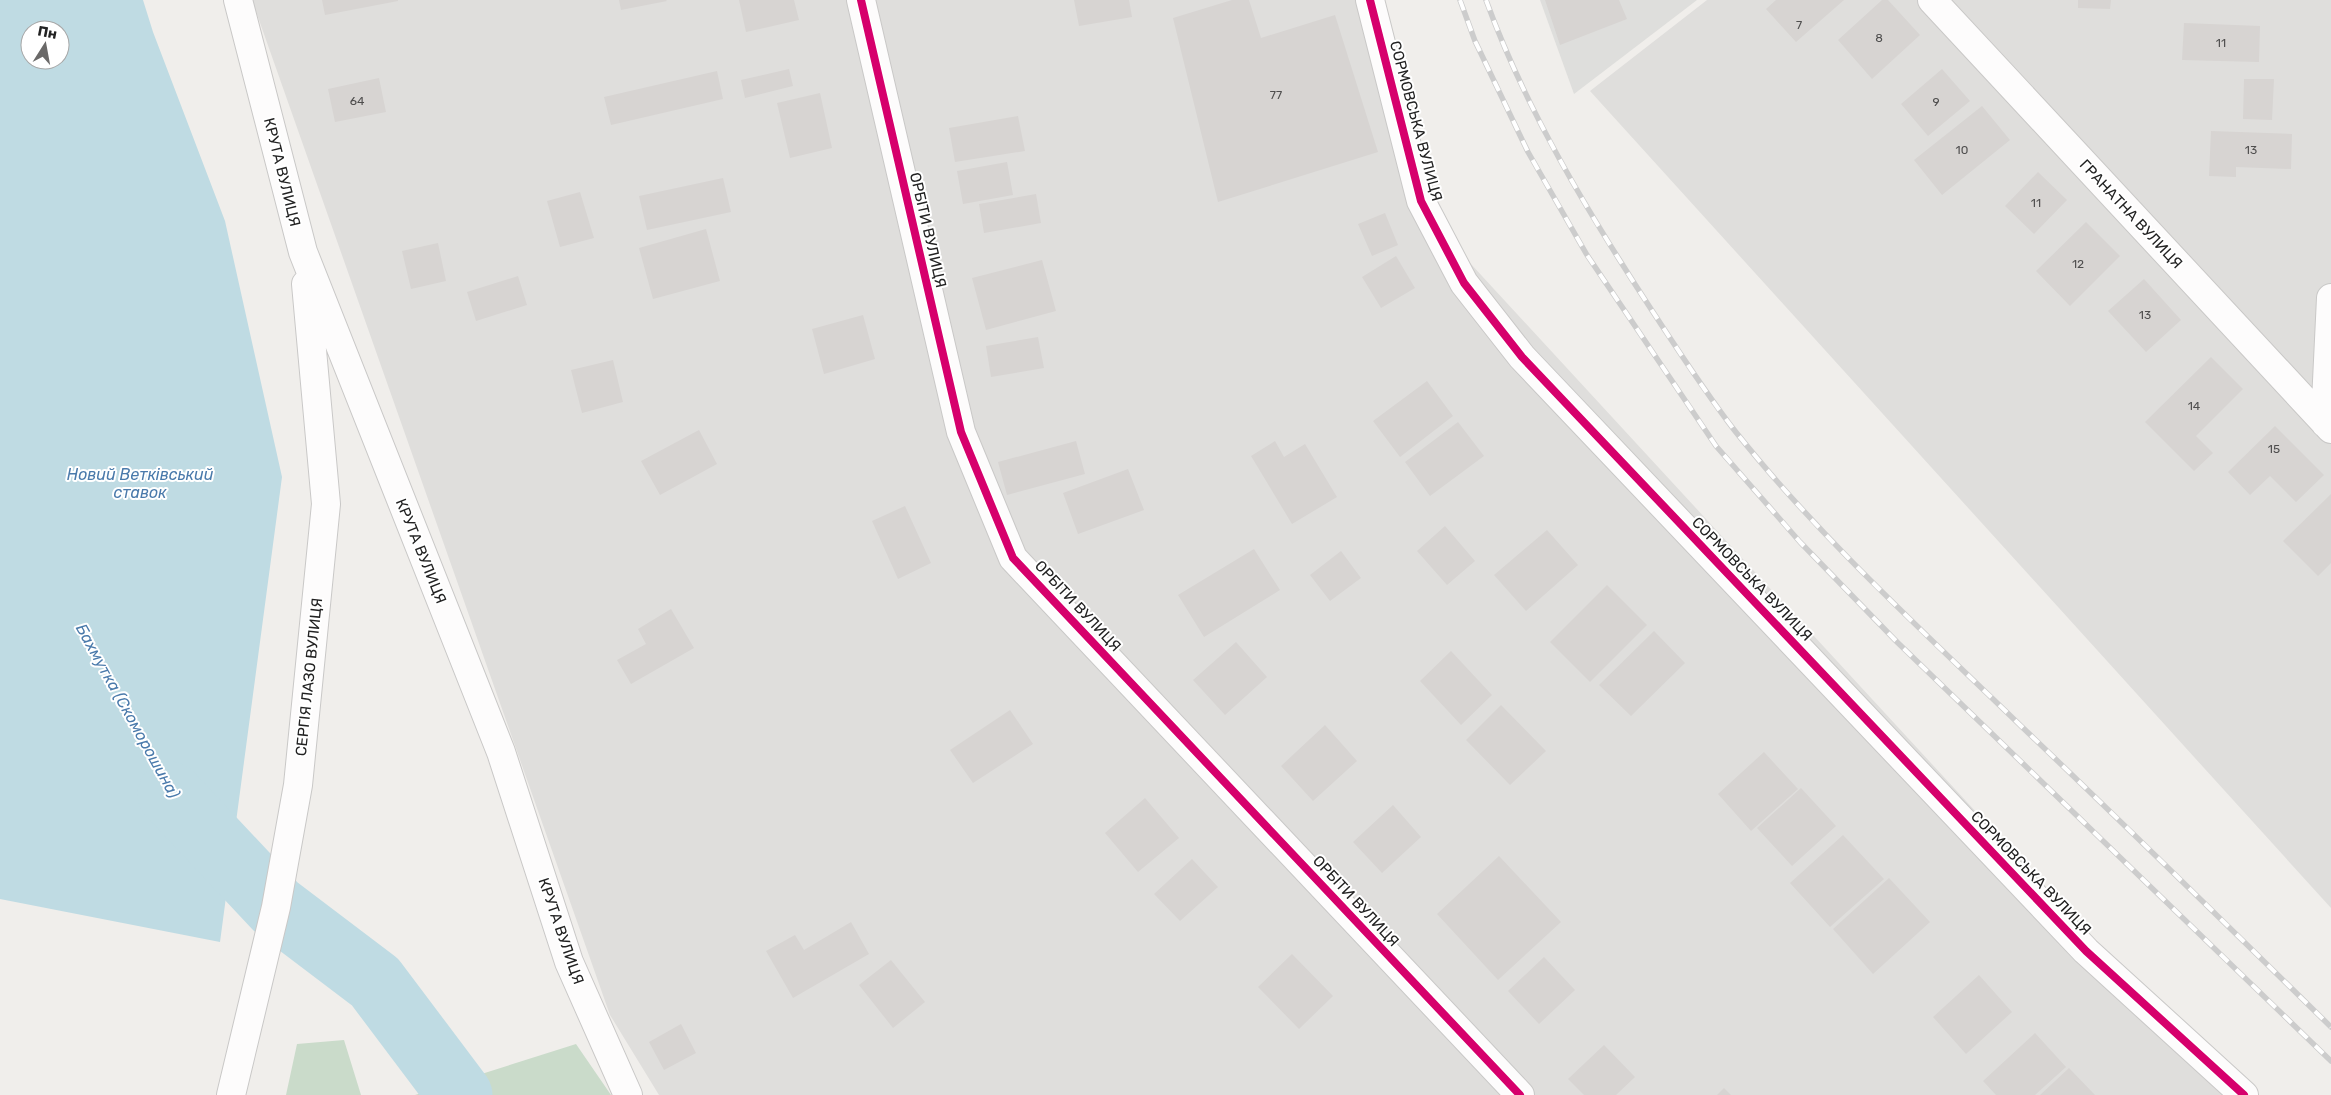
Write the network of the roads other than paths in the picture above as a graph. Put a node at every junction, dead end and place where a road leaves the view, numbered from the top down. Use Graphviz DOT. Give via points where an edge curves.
graph roads {
  1 [pos="238,0"];
  2 [pos="861,0"];
  3 [pos="1370,0"];
  4 [pos="1932,0"];
  5 [pos="303,252"];
  6 [pos="2331,298"];
  7 [pos="2328,426"];
  8 [pos="231,1095"];
  9 [pos="628,1095"];
  10 [pos="1520,1095"];
  11 [pos="2244,1095"];
  1 -- 5 [label="street, КРУТА ВУЛИЦЯ"];
  2 -- 10 [label="street, ОРБІТИ ВУЛИЦЯ" via="962,432 1013,558"];
  3 -- 11 [label="street, СОРМОВСЬКА ВУЛИЦЯ" via="1421,201 1464,283 1522,357 2086,951"];
  4 -- 7 [label="street, ГРАНАТНА ВУЛИЦЯ"];
  5 -- 8 [label="street, СЕРГІЯ ЛАЗО ВУЛИЦЯ" via="326,504 298,785 276,907"];
  5 -- 9 [label="street, КРУТА ВУЛИЦЯ" via="501,752 569,962"];
  6 -- 7 [label="street"];
}
